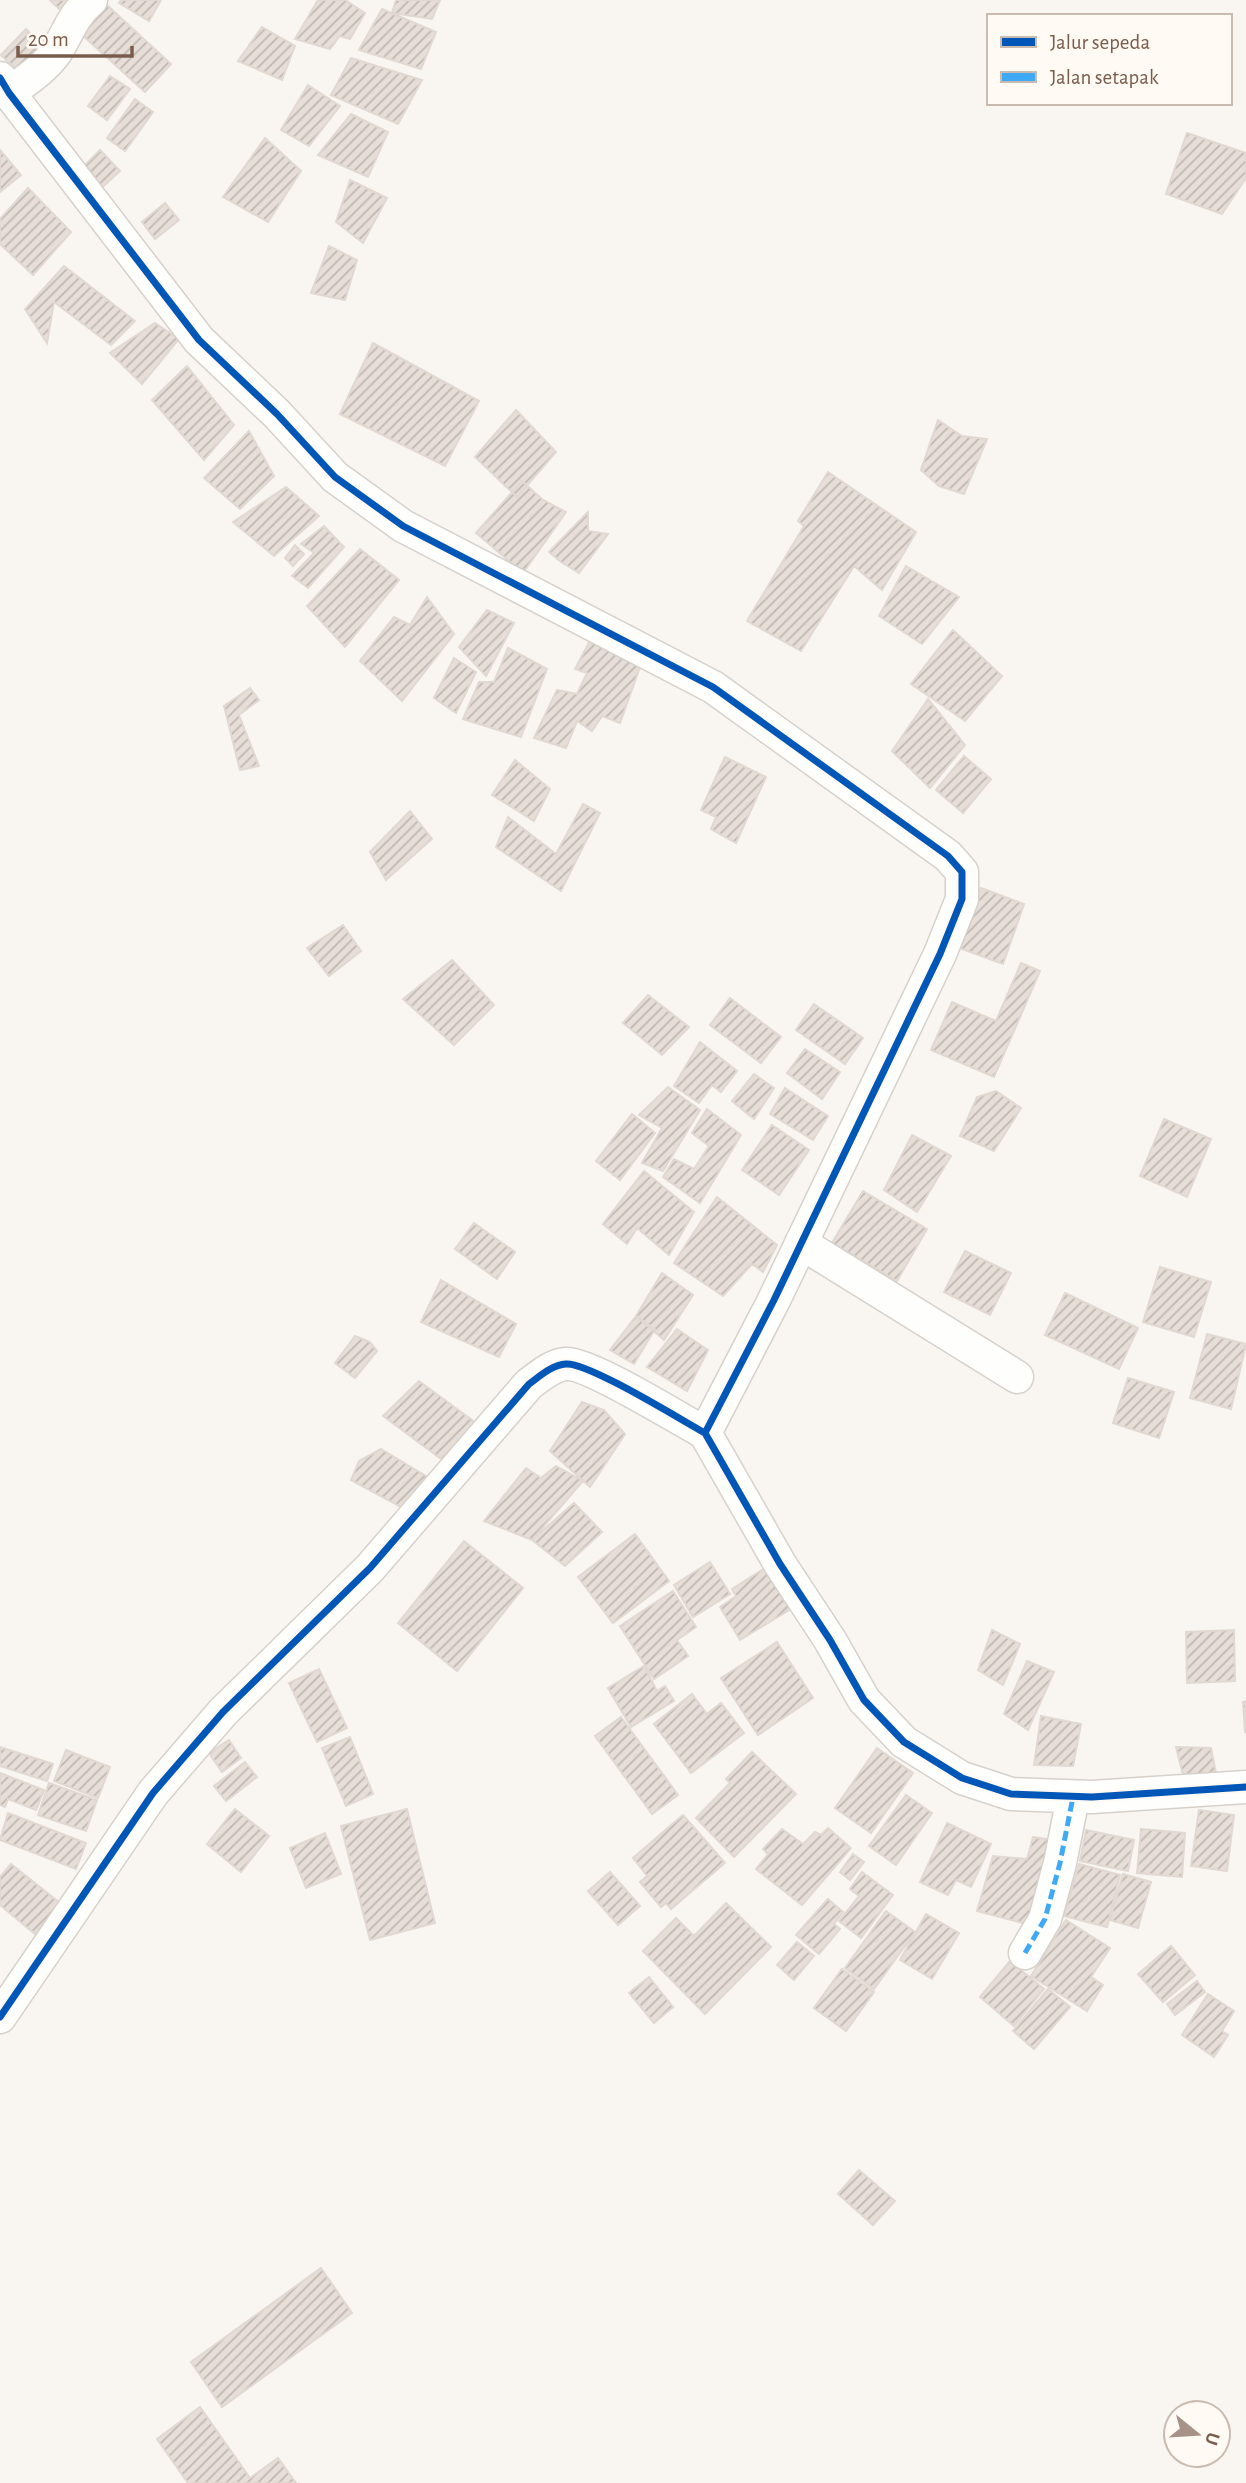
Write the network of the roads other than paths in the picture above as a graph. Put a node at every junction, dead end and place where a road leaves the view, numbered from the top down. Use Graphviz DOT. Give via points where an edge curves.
graph roads {
  1 [pos="91,0"];
  2 [pos="5,85"];
  3 [pos="801,1243"];
  4 [pos="1017,1377"];
  5 [pos="705,1433"];
  6 [pos="1246,1787"];
  7 [pos="1073,1797"];
  8 [pos="1025,1953"];
  9 [pos="0,2017"];
  1 -- 2 [label="street" via="69,24 47,62"];
  2 -- 3 [label="street" via="199,340 335,477 403,526 713,687 948,856 962,872 961,899 940,954"];
  3 -- 4 [label="street"];
  3 -- 5 [label="street"];
  5 -- 7 [label="street" via="864,1700 904,1742 962,1778 1011,1794"];
  5 -- 9 [label="street" via="608,1379 568,1363 551,1368 529,1384 370,1568 223,1712 153,1793"];
  6 -- 7 [label="street"];
  7 -- 8 [label="street" via="1045,1919"];
}
